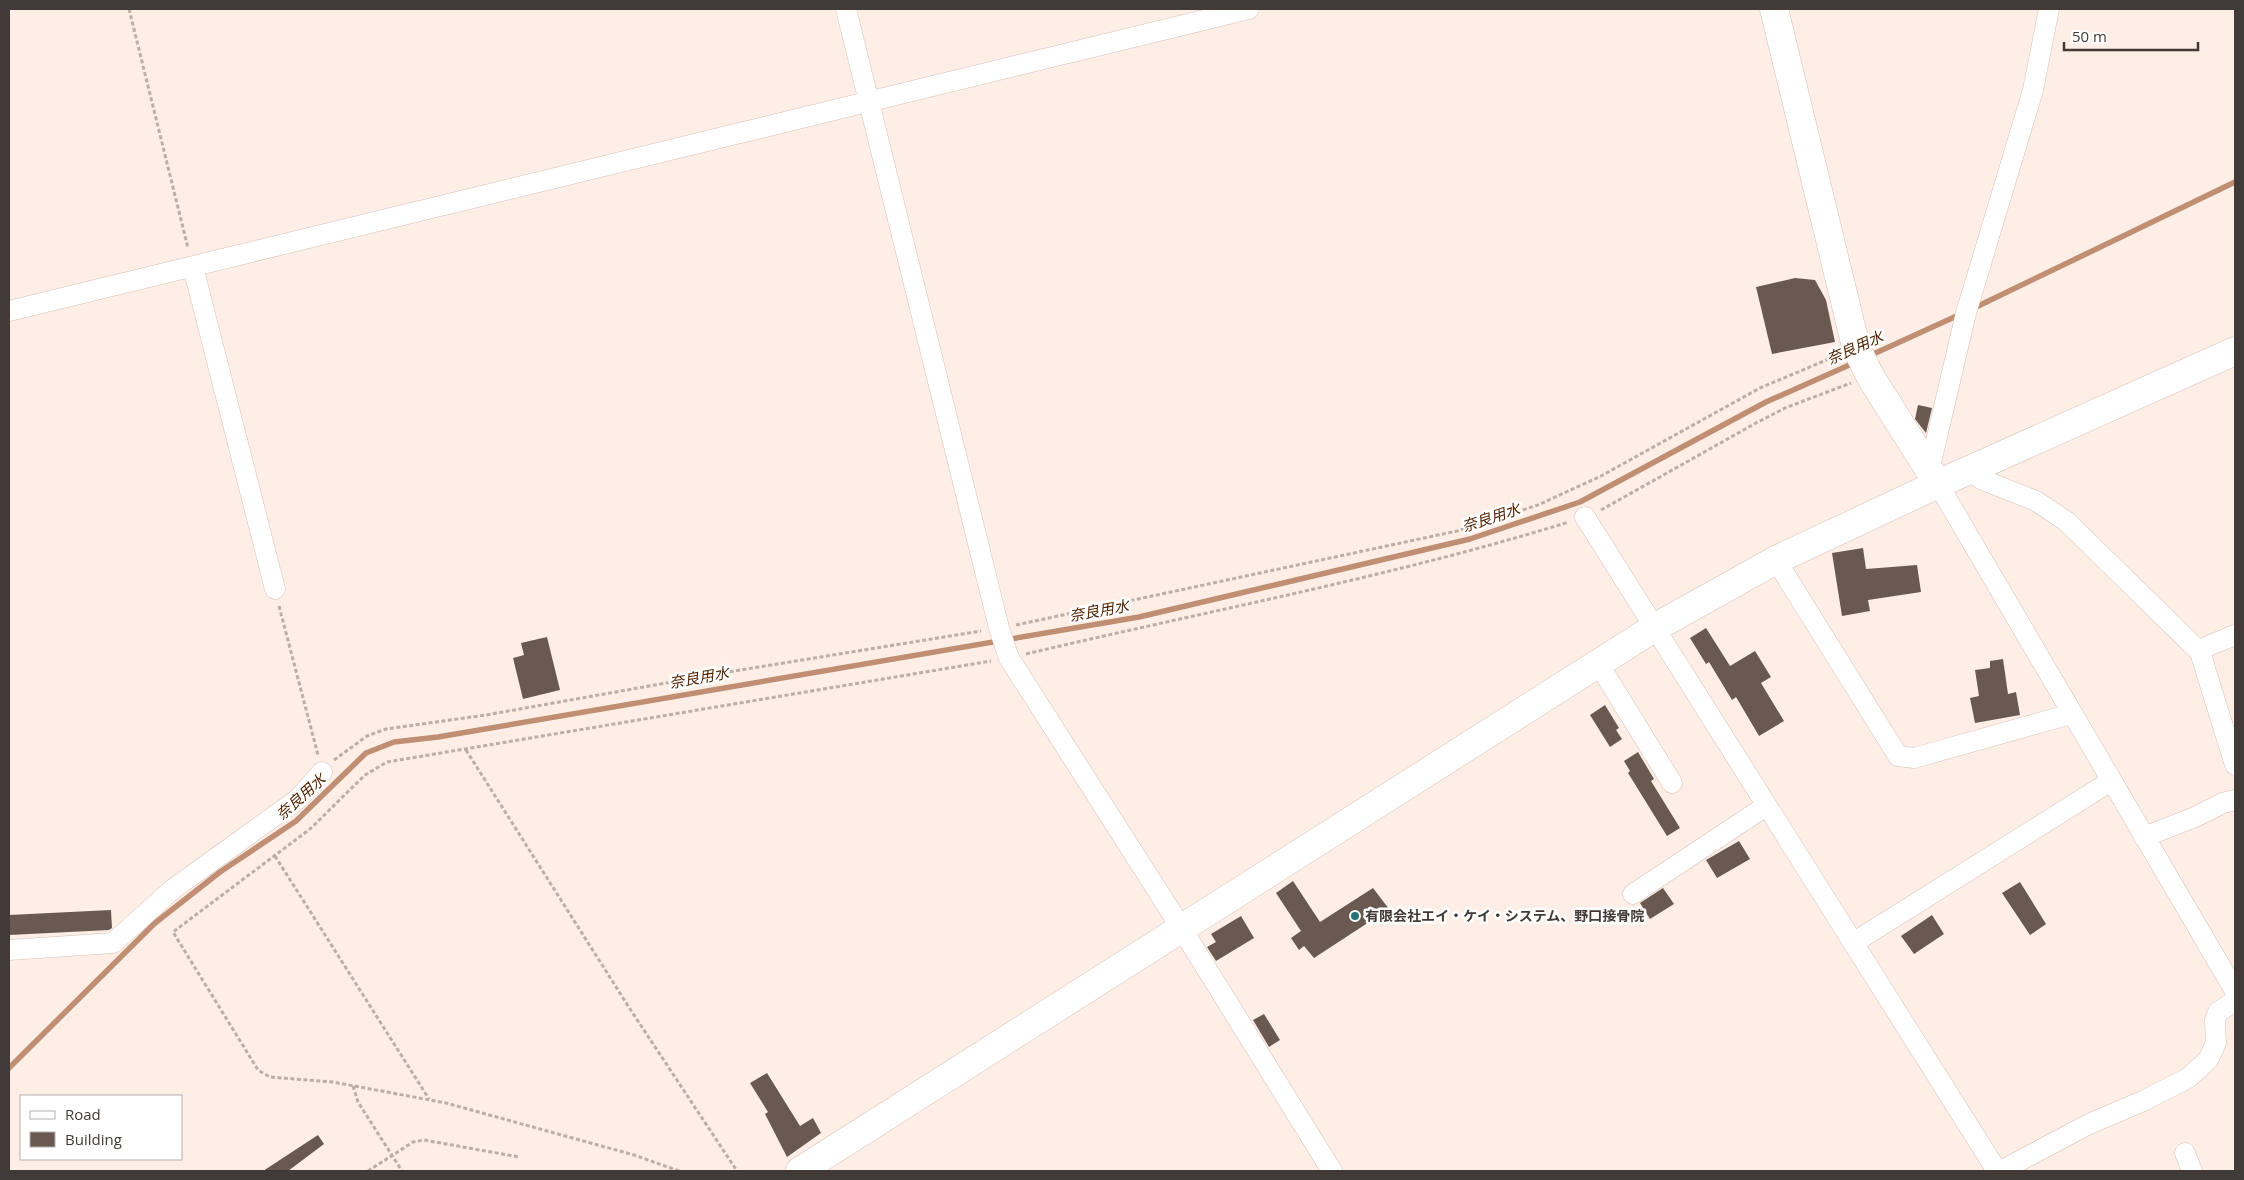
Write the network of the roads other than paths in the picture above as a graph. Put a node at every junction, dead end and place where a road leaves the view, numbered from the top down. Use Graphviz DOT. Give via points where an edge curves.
graph roads {
  1 [pos="846,9"];
  2 [pos="1249,9"];
  3 [pos="1774,9"];
  4 [pos="2050,9"];
  5 [pos="869,101"];
  6 [pos="193,267"];
  7 [pos="9,311"];
  8 [pos="2235,351"];
  9 [pos="1970,471"];
  10 [pos="1934,477"];
  11 [pos="1585,517"];
  12 [pos="1776,560"];
  13 [pos="275,589"];
  14 [pos="1654,628"];
  15 [pos="2235,635"];
  16 [pos="2200,652"];
  17 [pos="1598,663"];
  18 [pos="2071,714"];
  19 [pos="2235,765"];
  20 [pos="322,772"];
  21 [pos="2111,781"];
  22 [pos="1672,783"];
  23 [pos="2235,800"];
  24 [pos="1766,806"];
  25 [pos="2144,837"];
  26 [pos="1633,894"];
  27 [pos="1182,929"];
  28 [pos="1853,943"];
  29 [pos="9,950"];
  30 [pos="2235,991"];
  31 [pos="2235,1001"];
  32 [pos="2184,1152"];
  33 [pos="800,1171"];
  34 [pos="1332,1171"];
  35 [pos="1997,1171"];
  36 [pos="2004,1171"];
  37 [pos="2192,1171"];
  1 -- 5 [label="street"];
  2 -- 5 [label="street"];
  3 -- 10 [label="street" via="1863,360"];
  4 -- 10 [label="street" via="2033,90 1966,313"];
  5 -- 6 [label="street"];
  5 -- 27 [label="street" via="1009,658"];
  6 -- 7 [label="street"];
  6 -- 13 [label="street"];
  8 -- 9 [label="street"];
  9 -- 10 [label="street"];
  9 -- 16 [label="street" via="1983,480 2036,501 2066,521"];
  10 -- 12 [label="street"];
  10 -- 18 [label="street"];
  11 -- 14 [label="street"];
  12 -- 14 [label="street"];
  12 -- 18 [label="street" via="1898,756 1914,758"];
  14 -- 17 [label="street"];
  14 -- 24 [label="street"];
  15 -- 16 [label="street"];
  16 -- 19 [label="street"];
  17 -- 22 [label="street"];
  17 -- 27 [label="street"];
  18 -- 21 [label="street"];
  20 -- 29 [label="street" via="298,799 173,889 113,943"];
  21 -- 25 [label="street"];
  21 -- 28 [label="street"];
  23 -- 25 [label="street"];
  24 -- 26 [label="street"];
  24 -- 28 [label="street"];
  25 -- 30 [label="street"];
  27 -- 33 [label="street"];
  27 -- 34 [label="street"];
  28 -- 35 [label="street"];
  31 -- 36 [label="street" via="2218,1012 2216,1043 2208,1060 2188,1078 2057,1140"];
  32 -- 37 [label="street"];
}
